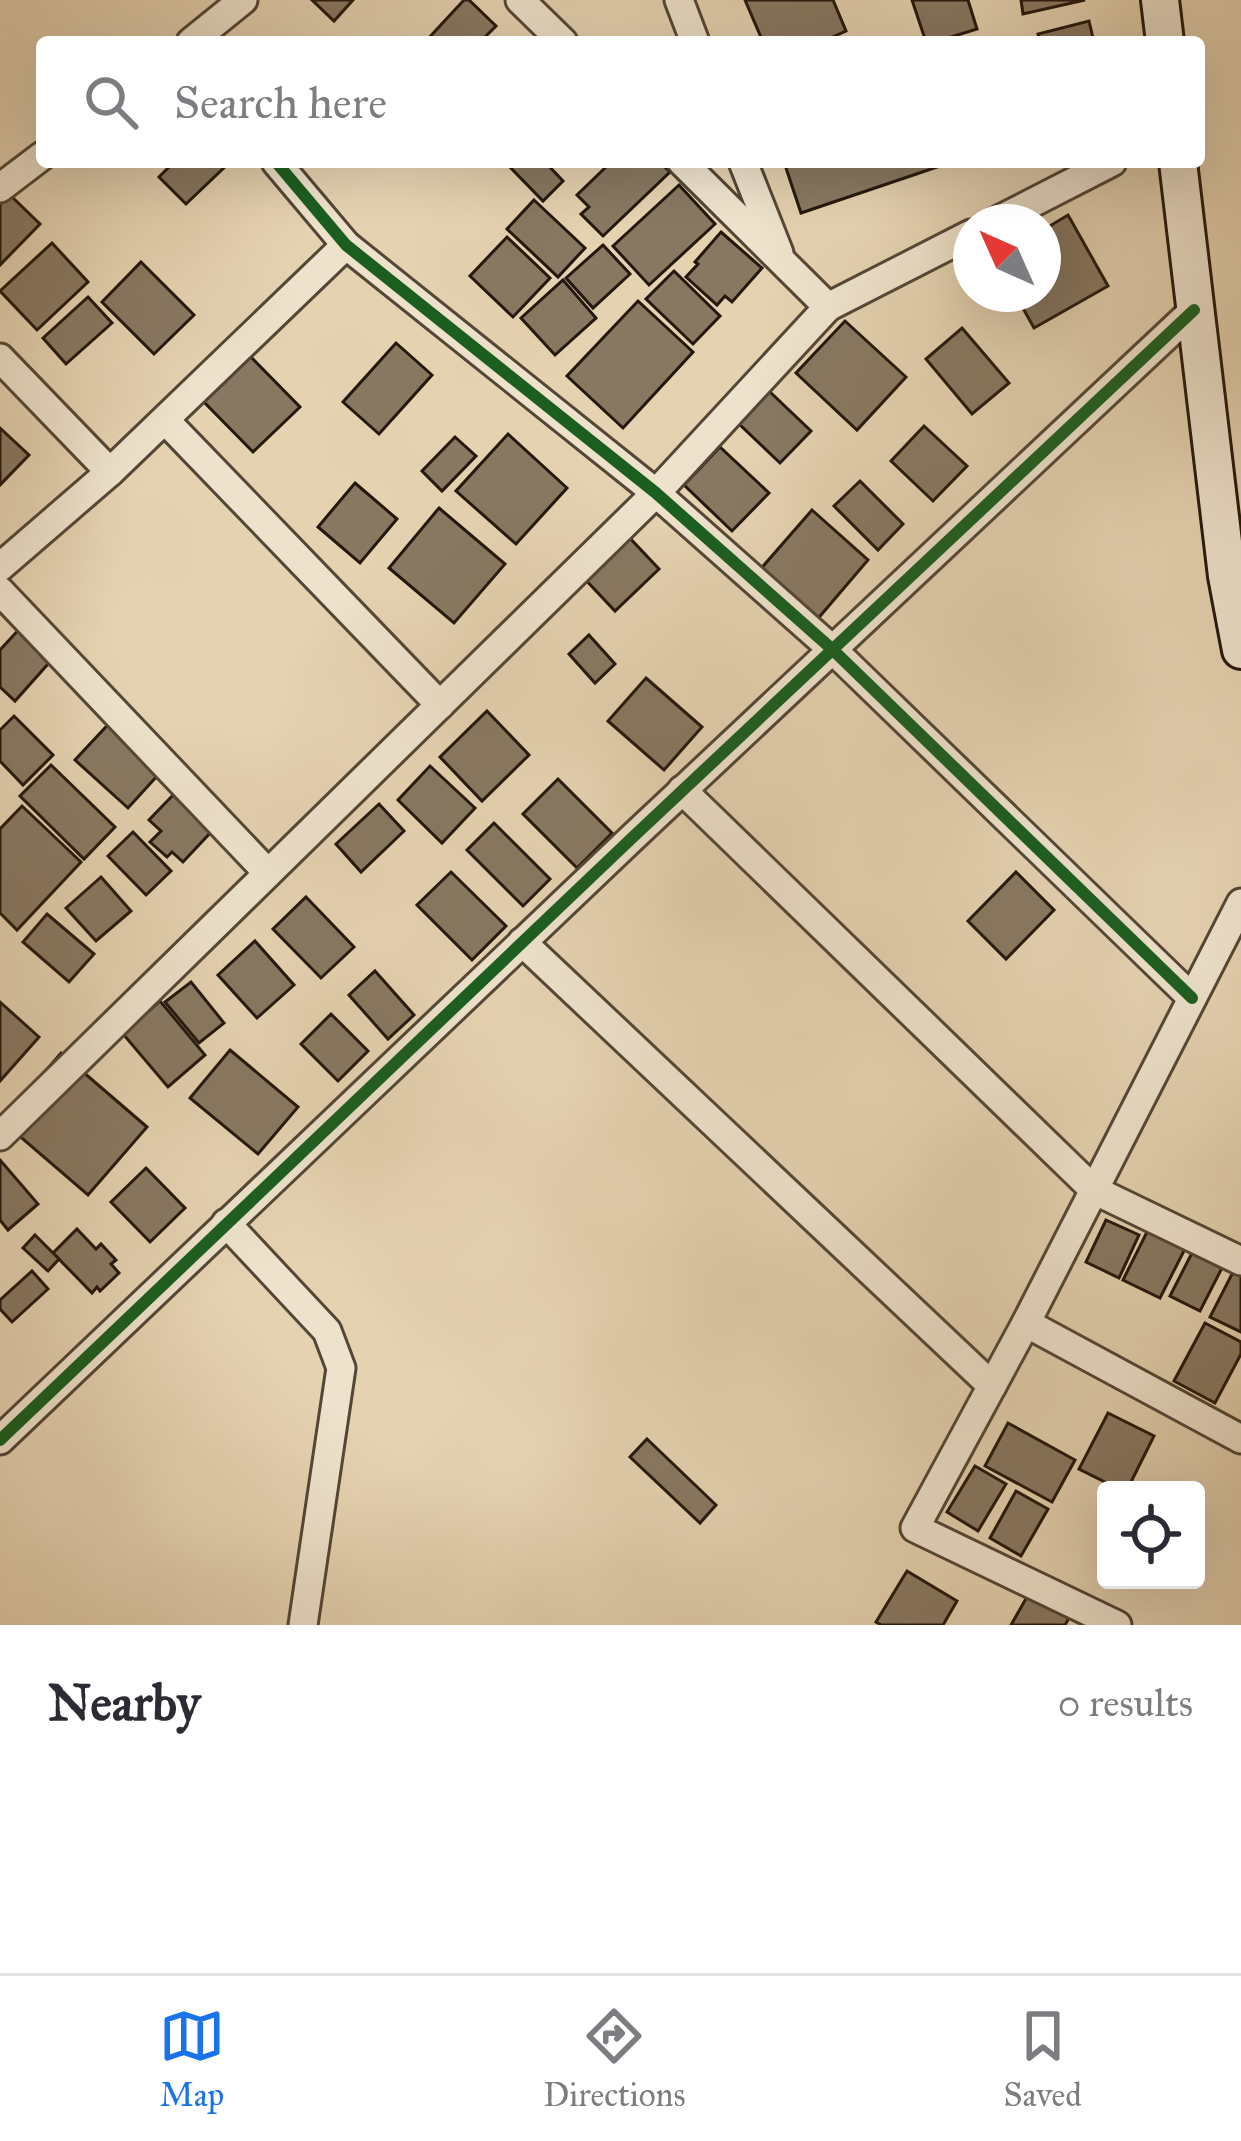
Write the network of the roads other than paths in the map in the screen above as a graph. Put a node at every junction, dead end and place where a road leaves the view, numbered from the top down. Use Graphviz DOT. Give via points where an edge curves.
graph roads {
  1 [pos="243,0"];
  2 [pos="520,0"];
  3 [pos="679,0"];
  4 [pos="1160,0"];
  5 [pos="198,36"];
  6 [pos="557,36"];
  7 [pos="693,36"];
  8 [pos="1164,36"];
  9 [pos="36,161"];
  10 [pos="281,168"];
  11 [pos="688,168"];
  12 [pos="745,168"];
  13 [pos="1100,168"];
  14 [pos="1179,168"];
  15 [pos="0,188"];
  16 [pos="1030,204"];
  17 [pos="953,243"];
  18 [pos="346,245"];
  19 [pos="782,262"];
  20 [pos="828,307"];
  21 [pos="1194,310"];
  22 [pos="0,358"];
  23 [pos="164,420"];
  24 [pos="110,472"];
  25 [pos="656,493"];
  26 [pos="0,567"];
  27 [pos="1234,579"];
  28 [pos="0,591"];
  29 [pos="833,650"];
  30 [pos="1241,650"];
  31 [pos="440,705"];
  32 [pos="682,790"];
  33 [pos="268,873"];
  34 [pos="1241,903"];
  35 [pos="522,942"];
  36 [pos="1192,998"];
  37 [pos="5,1121"];
  38 [pos="1094,1190"];
  39 [pos="226,1223"];
  40 [pos="1241,1261"];
  41 [pos="1026,1323"];
  42 [pos="992,1385"];
  43 [pos="0,1400"];
  44 [pos="10,1430"];
  45 [pos="1241,1439"];
  46 [pos="302,1625"];
  47 [pos="1118,1625"];
  1 -- 5 [label="street"];
  2 -- 6 [label="street"];
  3 -- 7 [label="street"];
  4 -- 8 [label="street"];
  9 -- 15 [label="street"];
  10 -- 18 [label="street"];
  11 -- 19 [label="street"];
  12 -- 19 [label="street"];
  13 -- 16 [label="street"];
  14 -- 21 [label="street"];
  17 -- 20 [label="street"];
  18 -- 23 [label="street"];
  18 -- 25 [label="street"];
  19 -- 20 [label="street"];
  20 -- 25 [label="street"];
  21 -- 27 [label="street"];
  21 -- 29 [label="street"];
  22 -- 24 [label="street"];
  23 -- 24 [label="street"];
  23 -- 31 [label="street"];
  24 -- 26 [label="street"];
  25 -- 29 [label="street"];
  25 -- 31 [label="street"];
  27 -- 30 [label="street"];
  28 -- 33 [label="street"];
  29 -- 32 [label="street"];
  29 -- 36 [label="street"];
  31 -- 33 [label="street"];
  32 -- 35 [label="street"];
  32 -- 38 [label="street"];
  33 -- 37 [label="street"];
  34 -- 36 [label="street"];
  35 -- 39 [label="street"];
  35 -- 42 [label="street"];
  36 -- 38 [label="street"];
  38 -- 40 [label="street"];
  38 -- 41 [label="street"];
  39 -- 44 [label="street"];
  39 -- 46 [label="street" via="327,1331 341,1368"];
  41 -- 42 [label="street"];
  41 -- 45 [label="street"];
  42 -- 47 [label="street" via="915,1528"];
  43 -- 44 [label="street"];
}
